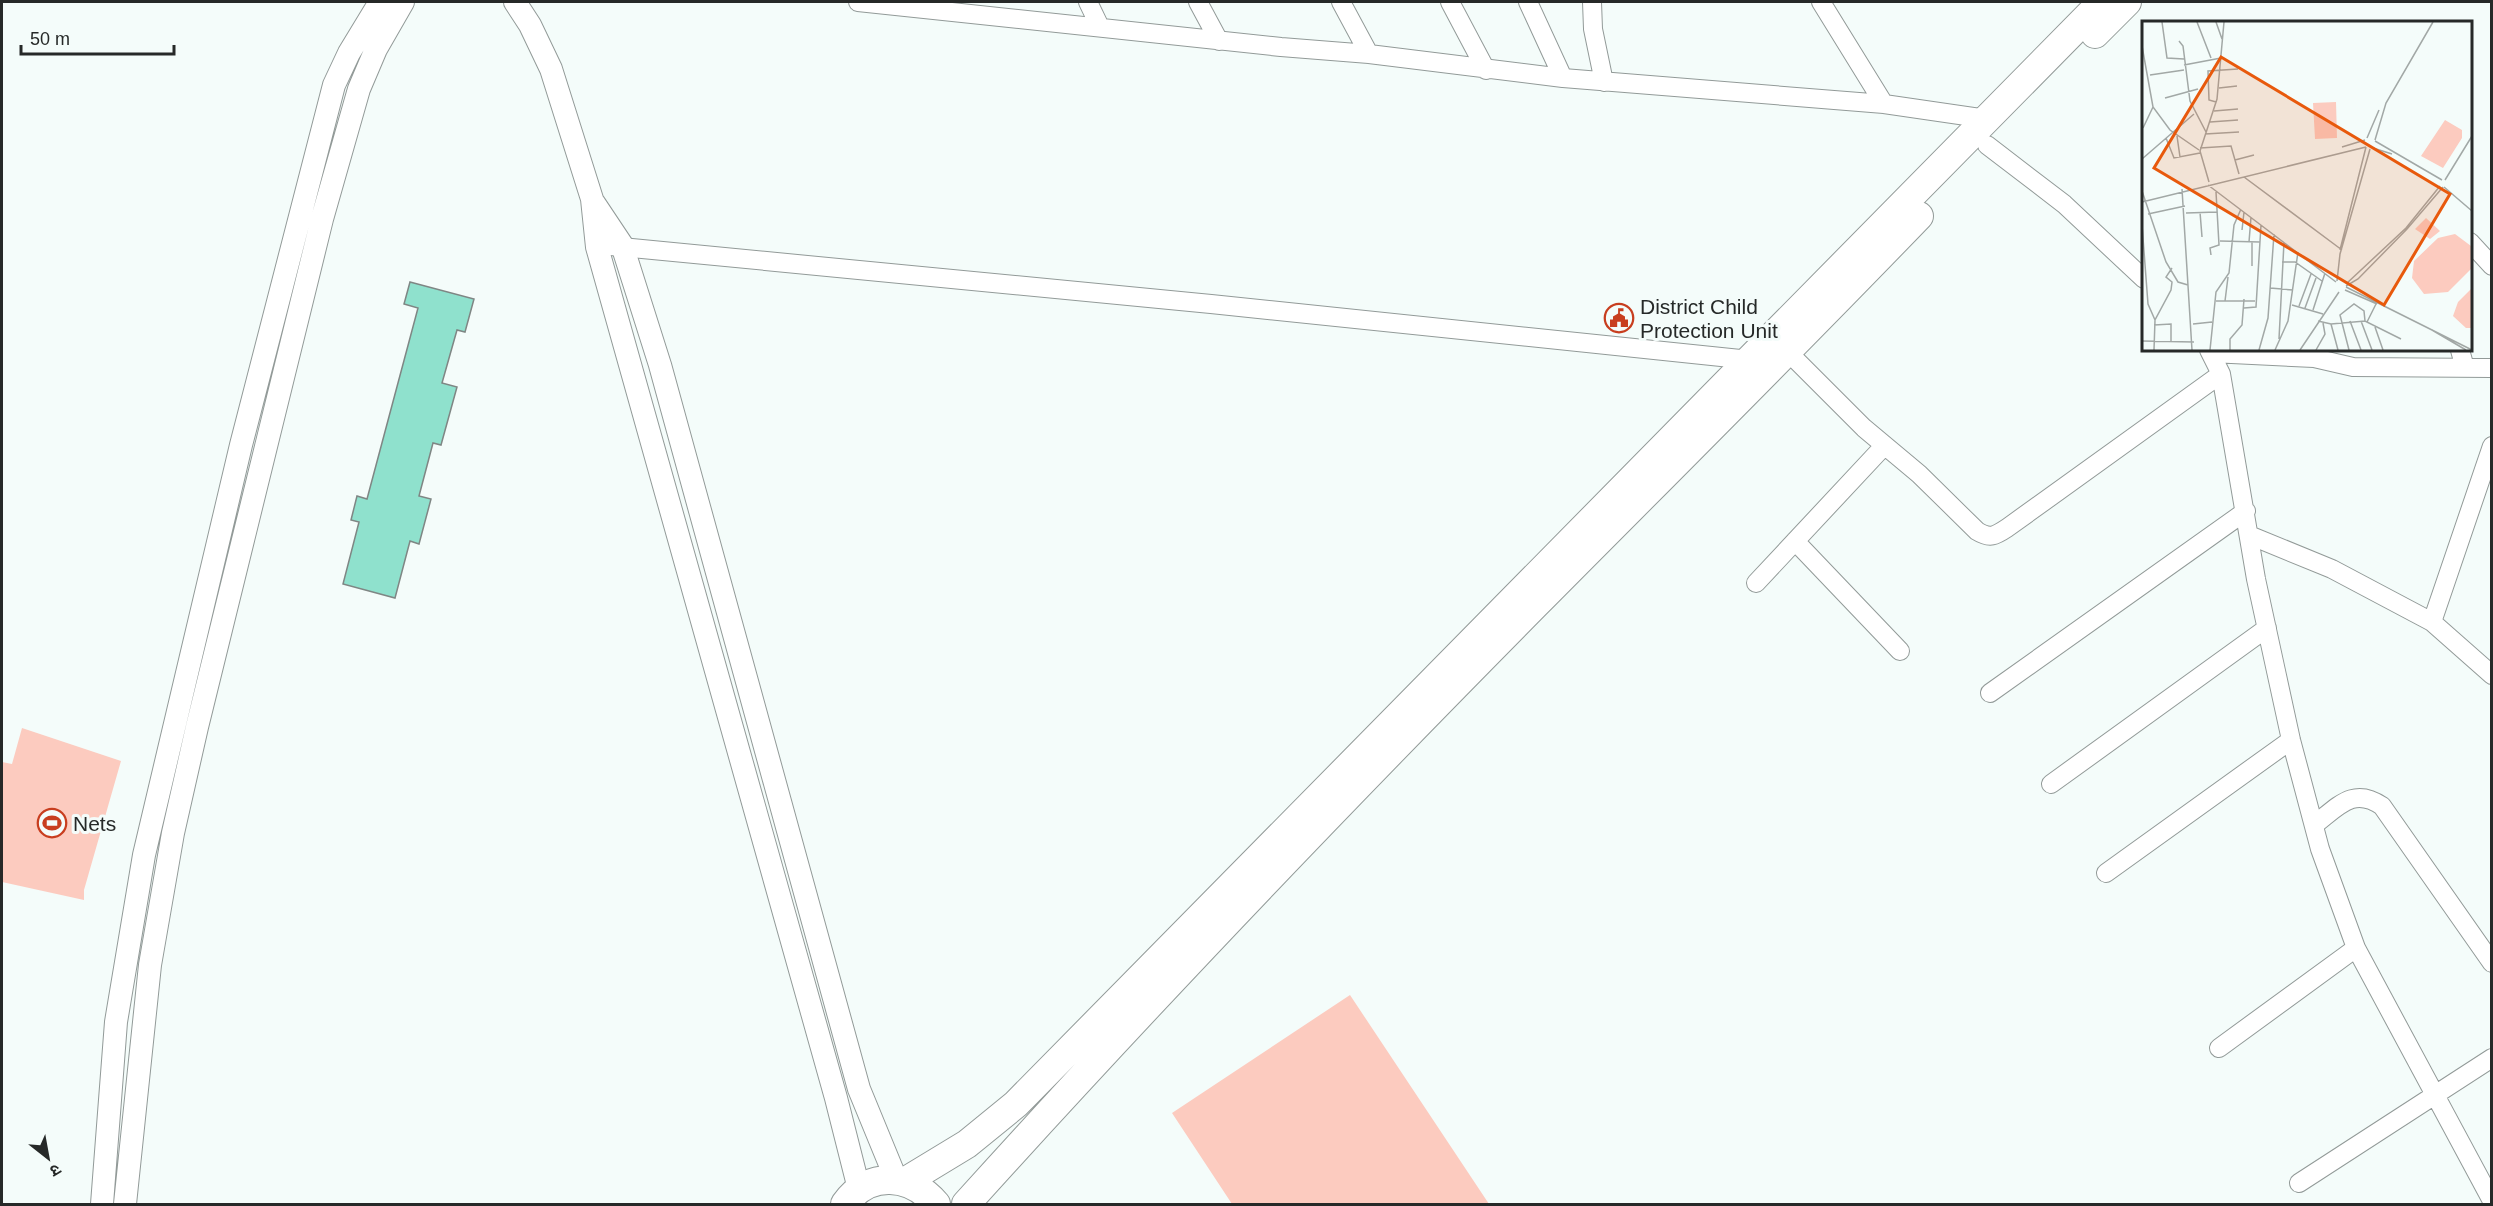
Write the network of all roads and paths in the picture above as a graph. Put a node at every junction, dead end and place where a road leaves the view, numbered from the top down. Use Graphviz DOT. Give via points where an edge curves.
graph roads {
  1 [pos="380,2"];
  2 [pos="403,2"];
  3 [pos="515,2"];
  4 [pos="858,2"];
  5 [pos="1088,2"];
  6 [pos="1198,2"];
  7 [pos="1341,2"];
  8 [pos="1450,2"];
  9 [pos="1528,2"];
  10 [pos="1592,2"];
  11 [pos="1821,2"];
  12 [pos="2102,2"];
  13 [pos="2127,2"];
  14 [pos="939,7"];
  15 [pos="1100,27"];
  16 [pos="1219,41"];
  17 [pos="1369,54"];
  18 [pos="1486,70"];
  19 [pos="1563,78"];
  20 [pos="1604,82"];
  21 [pos="1884,104"];
  22 [pos="1987,132"];
  23 [pos="592,199"];
  24 [pos="2472,244"];
  25 [pos="622,245"];
  26 [pos="597,247"];
  27 [pos="2492,266"];
  28 [pos="2142,277"];
  29 [pos="2210,351"];
  30 [pos="2460,351"];
  31 [pos="1788,352"];
  32 [pos="2318,354"];
  33 [pos="1750,360"];
  34 [pos="2464,368"];
  35 [pos="2492,368"];
  36 [pos="2221,374"];
  37 [pos="1884,446"];
  38 [pos="2492,446"];
  39 [pos="2246,511"];
  40 [pos="2249,535"];
  41 [pos="1795,541"];
  42 [pos="1756,582"];
  43 [pos="2432,622"];
  44 [pos="2266,628"];
  45 [pos="1900,651"];
  46 [pos="2492,675"];
  47 [pos="1990,693"];
  48 [pos="2291,740"];
  49 [pos="2051,784"];
  50 [pos="2314,825"];
  51 [pos="2106,873"];
  52 [pos="2356,948"];
  53 [pos="2492,963"];
  54 [pos="2219,1048"];
  55 [pos="2492,1058"];
  56 [pos="2435,1095"];
  57 [pos="901,1180"];
  58 [pos="2299,1183"];
  59 [pos="852,1197"];
  60 [pos="2491,1197"];
  61 [pos="102,1204"];
  62 [pos="125,1204"];
  63 [pos="936,1204"];
  64 [pos="966,1204"];
  1 -- 61 [label="street" via="349,53 332,96 241,445 149,833 117,1022"];
  2 -- 62 [label="street" via="359,89 322,219 197,726 150,964"];
  3 -- 23 [label="street" via="551,69"];
  4 -- 14 [label="street"];
  5 -- 15 [label="street"];
  6 -- 16 [label="street"];
  7 -- 17 [label="street"];
  8 -- 18 [label="street"];
  9 -- 19 [label="street"];
  10 -- 20 [label="street" via="1593,29"];
  11 -- 21 [label="street"];
  12 -- 22 [label="main road"];
  13 -- 22 [label="main road"];
  14 -- 15 [label="street"];
  15 -- 16 [label="street"];
  16 -- 17 [label="street"];
  17 -- 18 [label="street"];
  18 -- 19 [label="street"];
  19 -- 20 [label="street"];
  20 -- 21 [label="street"];
  21 -- 22 [label="street"];
  22 -- 28 [label="street"];
  22 -- 31 [label="main road"];
  22 -- 33 [label="main road"];
  23 -- 25 [label="street"];
  23 -- 26 [label="street"];
  24 -- 27 [label="street"];
  25 -- 26 [label="street"];
  25 -- 33 [label="street"];
  25 -- 57 [label="street" via="686,458 859,1089"];
  26 -- 59 [label="street" via="836,1098"];
  29 -- 32 [label="street"];
  29 -- 36 [label="street"];
  30 -- 34 [label="street"];
  31 -- 37 [label="street"];
  31 -- 64 [label="main road" via="1260,888"];
  32 -- 34 [label="street" via="2353,367"];
  33 -- 57 [label="main road" via="1016,1104 967,1144"];
  34 -- 35 [label="street"];
  36 -- 37 [label="street" via="1995,536 1987,537 1977,531"];
  36 -- 39 [label="street"];
  37 -- 41 [label="street"];
  38 -- 43 [label="street"];
  39 -- 40 [label="street"];
  39 -- 47 [label="street"];
  40 -- 43 [label="street" via="2332,569"];
  40 -- 44 [label="street"];
  41 -- 42 [label="street"];
  41 -- 45 [label="street"];
  43 -- 46 [label="street"];
  44 -- 48 [label="street"];
  44 -- 49 [label="street"];
  48 -- 50 [label="street"];
  48 -- 51 [label="street"];
  50 -- 52 [label="street"];
  50 -- 53 [label="street" via="2357,797 2368,796 2382,806"];
  52 -- 54 [label="street"];
  52 -- 56 [label="street"];
  55 -- 56 [label="street"];
  56 -- 58 [label="street"];
  56 -- 60 [label="street"];
  57 -- 59 [label="main road" via="877,1181"];
  57 -- 63 [label="main road" via="927,1194"];
}
